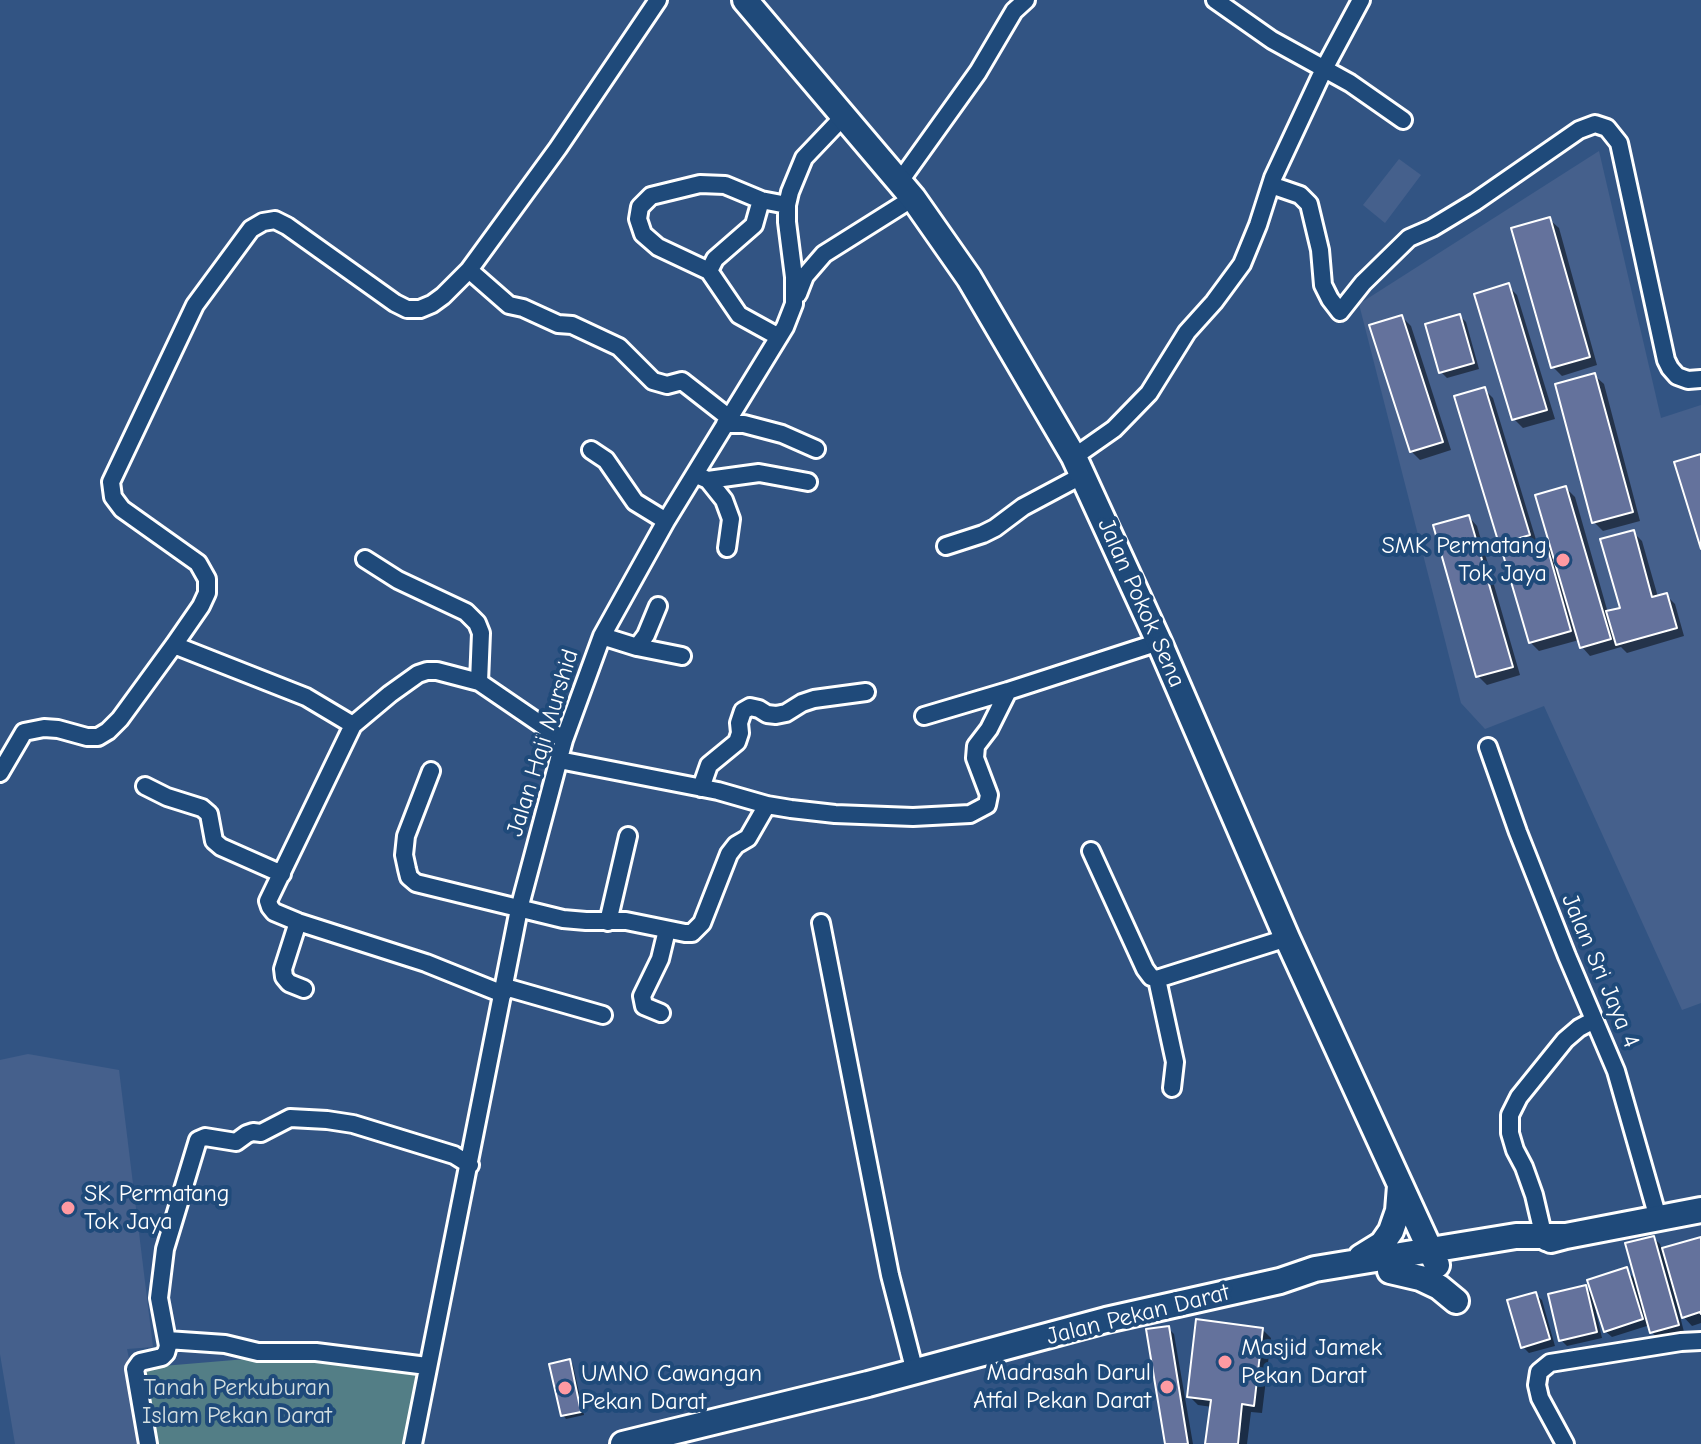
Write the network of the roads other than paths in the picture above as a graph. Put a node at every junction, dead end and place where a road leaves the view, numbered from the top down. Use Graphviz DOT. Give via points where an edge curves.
graph roads {
  1 [pos="658,0"];
  2 [pos="745,0"];
  3 [pos="1026,0"];
  4 [pos="1215,0"];
  5 [pos="1361,0"];
  6 [pos="1324,69"];
  7 [pos="844,116"];
  8 [pos="1403,120"];
  9 [pos="1271,185"];
  10 [pos="907,189"];
  11 [pos="761,200"];
  12 [pos="787,205"];
  13 [pos="469,270"];
  14 [pos="709,271"];
  15 [pos="794,304"];
  16 [pos="779,337"];
  17 [pos="1701,379"];
  18 [pos="727,421"];
  19 [pos="816,449"];
  20 [pos="591,450"];
  21 [pos="1078,466"];
  22 [pos="702,478"];
  23 [pos="808,482"];
  24 [pos="666,521"];
  25 [pos="946,546"];
  26 [pos="727,548"];
  27 [pos="365,559"];
  28 [pos="658,606"];
  29 [pos="602,636"];
  30 [pos="1159,642"];
  31 [pos="637,647"];
  32 [pos="182,648"];
  33 [pos="682,656"];
  34 [pos="479,682"];
  35 [pos="1008,691"];
  36 [pos="866,692"];
  37 [pos="924,716"];
  38 [pos="353,725"];
  39 [pos="564,740"];
  40 [pos="1488,747"];
  41 [pos="559,760"];
  42 [pos="431,771"];
  43 [pos="0,773"];
  44 [pos="145,786"];
  45 [pos="701,788"];
  46 [pos="767,805"];
  47 [pos="628,836"];
  48 [pos="1091,851"];
  49 [pos="282,874"];
  50 [pos="519,909"];
  51 [pos="298,922"];
  52 [pos="608,922"];
  53 [pos="821,923"];
  54 [pos="667,930"];
  55 [pos="1287,938"];
  56 [pos="1157,979"];
  57 [pos="304,989"];
  58 [pos="504,991"];
  59 [pos="661,1013"];
  60 [pos="603,1015"];
  61 [pos="1594,1020"];
  62 [pos="1172,1088"];
  63 [pos="470,1165"];
  64 [pos="1400,1186"];
  65 [pos="1701,1210"];
  66 [pos="1658,1218"];
  67 [pos="1552,1238"];
  68 [pos="1433,1257"];
  69 [pos="1348,1263"];
  70 [pos="1390,1271"];
  71 [pos="1280,1281"];
  72 [pos="1456,1301"];
  73 [pos="167,1340"];
  74 [pos="1701,1341"];
  75 [pos="427,1366"];
  76 [pos="915,1372"];
  77 [pos="148,1444"];
  78 [pos="413,1444"];
  79 [pos="623,1444"];
  80 [pos="1565,1444"];
  1 -- 13 [label="street"];
  2 -- 7 [label="main road, Jalan Pokok Sena"];
  3 -- 10 [label="street" via="1014,11"];
  4 -- 6 [label="street"];
  5 -- 6 [label="street"];
  6 -- 8 [label="street"];
  6 -- 9 [label="street"];
  7 -- 10 [label="main road, Jalan Pokok Sena"];
  7 -- 12 [label="street, Jalan Haji Murshid" via="804,158"];
  9 -- 17 [label="street" via="1300,195 1309,204 1323,285 1340,312 1409,238 1475,202 1579,130 1595,124 1607,128 1619,143 1666,360 1677,376"];
  9 -- 21 [label="street" via="1242,264 1187,332 1149,393"];
  10 -- 15 [label="street" via="824,254 805,276"];
  10 -- 21 [label="main road, Jalan Pokok Sena" via="969,278"];
  11 -- 12 [label="street"];
  11 -- 14 [label="street" via="754,225 715,259"];
  11 -- 14 [label="street" via="725,185 700,184 651,196 640,207 643,234 658,247"];
  12 -- 15 [label="street, Jalan Haji Murshid"];
  13 -- 18 [label="street" via="509,305 619,347 653,381 682,381"];
  13 -- 32 [label="street" via="432,304 407,309 287,226 275,220 251,229 195,305 111,482 122,509 198,563 205,574 207,593"];
  14 -- 16 [label="street" via="739,315"];
  15 -- 16 [label="street, Jalan Haji Murshid"];
  16 -- 18 [label="street, Jalan Haji Murshid"];
  18 -- 19 [label="street" via="782,434"];
  18 -- 22 [label="street, Jalan Haji Murshid"];
  20 -- 24 [label="street" via="606,460 635,502"];
  21 -- 25 [label="street" via="995,528"];
  21 -- 30 [label="main road, Jalan Pokok Sena"];
  22 -- 23 [label="street" via="759,473"];
  22 -- 24 [label="street, Jalan Haji Murshid"];
  22 -- 26 [label="street" via="724,500 731,519"];
  24 -- 29 [label="street, Jalan Haji Murshid"];
  27 -- 34 [label="street" via="466,612 477,623"];
  28 -- 31 [label="street"];
  29 -- 31 [label="street"];
  29 -- 39 [label="street, Jalan Haji Murshid"];
  30 -- 35 [label="street"];
  30 -- 55 [label="main road, Jalan Pokok Sena"];
  31 -- 33 [label="street"];
  32 -- 38 [label="street" via="306,697"];
  32 -- 43 [label="street" via="108,731 98,737 44,728 24,732"];
  34 -- 38 [label="street" via="427,671"];
  34 -- 39 [label="street"];
  35 -- 37 [label="street"];
  35 -- 46 [label="street" via="976,746 975,758 989,795 987,805 970,814 835,814"];
  36 -- 45 [label="street" via="814,699 776,715 750,707 743,711 737,742 709,765"];
  38 -- 49 [label="street"];
  39 -- 41 [label="street, Jalan Haji Murshid"];
  40 -- 61 [label="street, Jalan Sri Jaya 4"];
  41 -- 45 [label="street"];
  41 -- 50 [label="street, Jalan Haji Murshid"];
  42 -- 50 [label="street" via="406,836 409,877 427,887"];
  44 -- 49 [label="street" via="202,808 221,847"];
  45 -- 46 [label="street"];
  46 -- 54 [label="street" via="748,838 729,854 702,923 692,933"];
  47 -- 52 [label="street"];
  48 -- 56 [label="street" via="1145,969"];
  49 -- 51 [label="street" via="268,904"];
  50 -- 52 [label="street"];
  50 -- 58 [label="street, Jalan Haji Murshid"];
  51 -- 57 [label="street" via="283,969 289,983"];
  51 -- 58 [label="street"];
  52 -- 54 [label="street"];
  53 -- 76 [label="street" via="887,1260"];
  54 -- 59 [label="street" via="642,996 644,1006"];
  55 -- 56 [label="street"];
  55 -- 64 [label="main road, Jalan Pokok Sena"];
  56 -- 62 [label="street" via="1175,1062"];
  58 -- 60 [label="street"];
  58 -- 63 [label="street, Jalan Haji Murshid"];
  61 -- 66 [label="street, Jalan Sri Jaya 4" via="1616,1071"];
  61 -- 67 [label="street" via="1565,1040 1510,1115 1515,1150"];
  63 -- 73 [label="street" via="454,1155 327,1120 290,1118 236,1142 198,1140 165,1249 159,1298"];
  63 -- 75 [label="street, Jalan Haji Murshid"];
  64 -- 68 [label="main road, Jalan Pokok Sena"];
  64 -- 69 [label="main road" via="1391,1231 1382,1244"];
  65 -- 66 [label="main road"];
  66 -- 67 [label="main road"];
  67 -- 68 [label="main road" via="1517,1251"];
  68 -- 69 [label="main road"];
  68 -- 70 [label="main road"];
  68 -- 72 [label="street"];
  69 -- 71 [label="main road"];
  70 -- 71 [label="main road"];
  70 -- 72 [label="main road" via="1420,1278"];
  71 -- 76 [label="main road, Jalan Pekan Darat" via="1106,1320"];
  73 -- 75 [label="street"];
  73 -- 77 [label="street" via="162,1357 140,1362 135,1369"];
  74 -- 80 [label="street" via="1550,1363 1539,1372 1537,1385"];
  75 -- 78 [label="street, Jalan Haji Murshid"];
  76 -- 79 [label="main road, Jalan Pekan Darat"];
}
